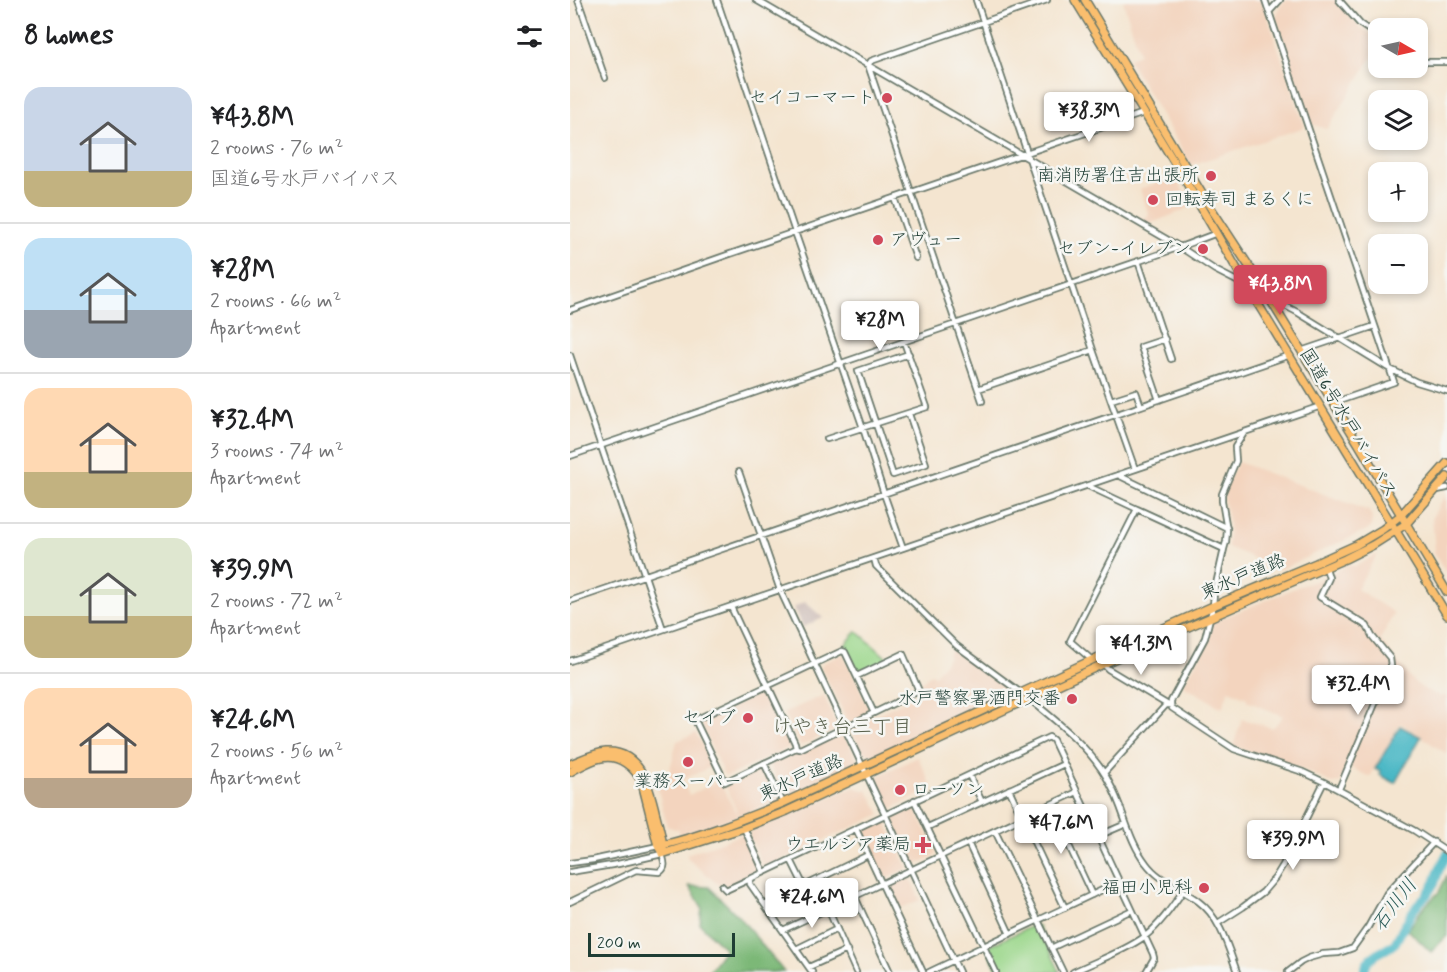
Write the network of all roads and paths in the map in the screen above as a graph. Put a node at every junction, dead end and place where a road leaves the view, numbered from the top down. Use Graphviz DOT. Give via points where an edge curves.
graph roads {
  1 [pos="578,0"];
  2 [pos="717,0"];
  3 [pos="756,0"];
  4 [pos="976,0"];
  5 [pos="1047,0"];
  6 [pos="1075,0"];
  7 [pos="1085,0"];
  8 [pos="1265,0"];
  9 [pos="1280,0"];
  10 [pos="1339,0"];
  11 [pos="1269,12"];
  12 [pos="984,21"];
  13 [pos="1368,29"];
  14 [pos="1428,62"];
  15 [pos="1447,62"];
  16 [pos="868,65"];
  17 [pos="605,78"];
  18 [pos="1144,113"];
  19 [pos="1026,155"];
  20 [pos="911,192"];
  21 [pos="895,198"];
  22 [pos="795,232"];
  23 [pos="1217,233"];
  24 [pos="1180,247"];
  25 [pos="916,258"];
  26 [pos="1138,261"];
  27 [pos="1072,284"];
  28 [pos="1247,286"];
  29 [pos="1267,296"];
  30 [pos="570,310"];
  31 [pos="956,323"];
  32 [pos="1375,326"];
  33 [pos="1339,338"];
  34 [pos="1165,339"];
  35 [pos="904,342"];
  36 [pos="1093,350"];
  37 [pos="1301,351"];
  38 [pos="909,354"];
  39 [pos="570,355"];
  40 [pos="1290,355"];
  41 [pos="1171,359"];
  42 [pos="840,362"];
  43 [pos="1390,369"];
  44 [pos="978,389"];
  45 [pos="1447,391"];
  46 [pos="1111,400"];
  47 [pos="1159,400"];
  48 [pos="982,401"];
  49 [pos="1333,403"];
  50 [pos="1141,406"];
  51 [pos="1321,406"];
  52 [pos="909,414"];
  53 [pos="1116,414"];
  54 [pos="877,423"];
  55 [pos="863,428"];
  56 [pos="1244,433"];
  57 [pos="827,439"];
  58 [pos="601,445"];
  59 [pos="570,456"];
  60 [pos="1447,464"];
  61 [pos="1135,469"];
  62 [pos="739,472"];
  63 [pos="1118,475"];
  64 [pos="1447,477"];
  65 [pos="1087,486"];
  66 [pos="1447,488"];
  67 [pos="1437,490"];
  68 [pos="884,494"];
  69 [pos="1137,509"];
  70 [pos="1401,515"];
  71 [pos="1391,523"];
  72 [pos="1406,524"];
  73 [pos="1227,528"];
  74 [pos="1396,531"];
  75 [pos="760,536"];
  76 [pos="903,548"];
  77 [pos="1224,549"];
  78 [pos="874,558"];
  79 [pos="1326,568"];
  80 [pos="645,576"];
  81 [pos="780,590"];
  82 [pos="1447,592"];
  83 [pos="570,601"];
  84 [pos="731,606"];
  85 [pos="1214,606"];
  86 [pos="1447,615"];
  87 [pos="1210,617"];
  88 [pos="663,629"];
  89 [pos="1092,660"];
  90 [pos="570,661"];
  91 [pos="815,664"];
  92 [pos="1103,664"];
  93 [pos="857,676"];
  94 [pos="768,686"];
  95 [pos="1020,693"];
  96 [pos="1028,699"];
  97 [pos="1169,704"];
  98 [pos="874,713"];
  99 [pos="845,727"];
  100 [pos="796,748"];
  101 [pos="764,763"];
  102 [pos="570,764"];
  103 [pos="1064,764"];
  104 [pos="865,771"];
  105 [pos="570,772"];
  106 [pos="1104,773"];
  107 [pos="969,775"];
  108 [pos="1324,782"];
  109 [pos="1009,789"];
  110 [pos="1339,789"];
  111 [pos="1077,792"];
  112 [pos="914,800"];
  113 [pos="982,802"];
  114 [pos="783,803"];
  115 [pos="1050,805"];
  116 [pos="885,814"];
  117 [pos="1023,817"];
  118 [pos="1126,824"];
  119 [pos="928,827"];
  120 [pos="744,828"];
  121 [pos="856,829"];
  122 [pos="995,831"];
  123 [pos="1098,837"];
  124 [pos="1434,842"];
  125 [pos="968,843"];
  126 [pos="660,845"];
  127 [pos="1447,852"];
  128 [pos="662,854"];
  129 [pos="868,855"];
  130 [pos="940,856"];
  131 [pos="791,860"];
  132 [pos="570,863"];
  133 [pos="911,869"];
  134 [pos="570,872"];
  135 [pos="765,872"];
  136 [pos="752,878"];
  137 [pos="1119,882"];
  138 [pos="882,883"];
  139 [pos="722,886"];
  140 [pos="804,886"];
  141 [pos="1183,891"];
  142 [pos="1092,895"];
  143 [pos="855,897"];
  144 [pos="570,902"];
  145 [pos="765,904"];
  146 [pos="1065,908"];
  147 [pos="828,909"];
  148 [pos="1132,910"];
  149 [pos="1038,921"];
  150 [pos="1218,922"];
  151 [pos="837,929"];
  152 [pos="783,930"];
  153 [pos="1010,934"];
  154 [pos="1145,936"];
  155 [pos="984,947"];
  156 [pos="1051,948"];
  157 [pos="796,949"];
  158 [pos="846,950"];
  159 [pos="954,961"];
  160 [pos="810,969"];
  161 [pos="856,972"];
  162 [pos="890,972"];
  163 [pos="923,972"];
  164 [pos="928,972"];
  165 [pos="959,972"];
  166 [pos="996,972"];
  167 [pos="1063,972"];
  168 [pos="1073,972"];
  169 [pos="1146,972"];
  170 [pos="1237,972"];
  171 [pos="1288,972"];
  1 -- 17 [label="street"];
  2 -- 22 [label="street"];
  3 -- 16 [label="street"];
  4 -- 12 [label="street"];
  5 -- 12 [label="street"];
  6 -- 18 [label="highway, 国道6号水戸バイパス"];
  7 -- 29 [label="highway, 国道6号水戸バイパス"];
  8 -- 11 [label="street"];
  9 -- 11 [label="street"];
  10 -- 13 [label="street"];
  11 -- 32 [label="street"];
  12 -- 16 [label="street"];
  12 -- 19 [label="street"];
  14 -- 15 [label="street"];
  16 -- 19 [label="street"];
  16 -- 20 [label="street"];
  18 -- 19 [label="street"];
  18 -- 23 [label="highway, 国道6号水戸バイパス"];
  19 -- 20 [label="street"];
  19 -- 24 [label="street"];
  19 -- 27 [label="street"];
  20 -- 21 [label="street"];
  20 -- 31 [label="street"];
  21 -- 22 [label="street"];
  21 -- 25 [label="street"];
  22 -- 30 [label="street"];
  22 -- 42 [label="street"];
  23 -- 24 [label="street"];
  23 -- 28 [label="highway, 国道6号水戸バイパス"];
  24 -- 26 [label="street"];
  24 -- 28 [label="street"];
  26 -- 27 [label="street"];
  26 -- 34 [label="street"];
  27 -- 31 [label="street"];
  27 -- 36 [label="street"];
  28 -- 29 [label="street"];
  28 -- 40 [label="highway, 国道6号水戸バイパス"];
  29 -- 33 [label="street"];
  29 -- 37 [label="highway, 国道6号水戸バイパス"];
  31 -- 35 [label="street"];
  31 -- 44 [label="street"];
  32 -- 33 [label="street"];
  32 -- 43 [label="street"];
  33 -- 37 [label="street"];
  33 -- 43 [label="street"];
  34 -- 41 [label="street"];
  34 -- 47 [label="street" via="1141,347"];
  35 -- 38 [label="street"];
  35 -- 42 [label="street"];
  36 -- 44 [label="street"];
  36 -- 46 [label="street"];
  37 -- 49 [label="highway, 国道6号水戸バイパス"];
  38 -- 52 [label="street" via="927,407"];
  38 -- 54 [label="street" via="858,371"];
  39 -- 58 [label="street"];
  40 -- 47 [label="street"];
  40 -- 51 [label="highway, 国道6号水戸バイパス"];
  42 -- 55 [label="street"];
  42 -- 58 [label="street"];
  43 -- 45 [label="street"];
  43 -- 49 [label="street" via="1394,382"];
  44 -- 48 [label="street"];
  46 -- 50 [label="street" via="1136,392"];
  46 -- 53 [label="street"];
  47 -- 50 [label="street"];
  49 -- 70 [label="highway, 国道6号水戸バイパス"];
  50 -- 53 [label="street"];
  51 -- 56 [label="street"];
  51 -- 71 [label="highway, 国道6号水戸バイパス"];
  52 -- 54 [label="street"];
  52 -- 54 [label="street" via="926,464 893,475"];
  53 -- 61 [label="street"];
  53 -- 68 [label="street"];
  54 -- 55 [label="street"];
  55 -- 57 [label="street"];
  55 -- 68 [label="street"];
  56 -- 61 [label="street"];
  56 -- 73 [label="street" via="1235,447 1236,461 1222,494"];
  58 -- 59 [label="street"];
  58 -- 80 [label="street"];
  60 -- 70 [label="highway, 東水戸道路"];
  61 -- 63 [label="street"];
  62 -- 75 [label="street"];
  63 -- 65 [label="street"];
  63 -- 73 [label="street"];
  64 -- 67 [label="highway, 東水戸道路"];
  65 -- 69 [label="street"];
  65 -- 76 [label="street"];
  66 -- 67 [label="street"];
  67 -- 72 [label="highway, 東水戸道路"];
  68 -- 75 [label="street"];
  68 -- 76 [label="street"];
  69 -- 77 [label="street"];
  69 -- 89 [label="street" via="1070,641"];
  70 -- 71 [label="highway, 東水戸道路"];
  70 -- 72 [label="highway, 国道6号水戸バイパス"];
  71 -- 74 [label="highway, 国道6号水戸バイパス"];
  71 -- 85 [label="highway, 東水戸道路" via="1344,551"];
  72 -- 74 [label="highway, 東水戸道路"];
  72 -- 82 [label="highway, 国道6号水戸バイパス"];
  73 -- 77 [label="street"];
  74 -- 79 [label="highway, 東水戸道路"];
  74 -- 86 [label="highway, 国道6号水戸バイパス"];
  75 -- 80 [label="street"];
  75 -- 81 [label="street"];
  76 -- 78 [label="street"];
  77 -- 85 [label="street"];
  78 -- 81 [label="street"];
  78 -- 95 [label="street" via="876,566 957,646"];
  79 -- 87 [label="highway, 東水戸道路"];
  79 -- 110 [label="street" via="1329,578 1320,597 1367,626 1391,662"];
  80 -- 83 [label="street"];
  80 -- 88 [label="street"];
  81 -- 84 [label="street"];
  81 -- 91 [label="street"];
  84 -- 88 [label="street"];
  84 -- 94 [label="street"];
  85 -- 87 [label="street"];
  85 -- 89 [label="highway, 東水戸道路"];
  87 -- 92 [label="highway, 東水戸道路"];
  87 -- 97 [label="street" via="1205,638"];
  88 -- 90 [label="street"];
  89 -- 95 [label="highway, 東水戸道路"];
  91 -- 93 [label="street" via="842,651"];
  91 -- 94 [label="street"];
  91 -- 99 [label="street"];
  92 -- 96 [label="highway, 東水戸道路"];
  92 -- 97 [label="street"];
  93 -- 98 [label="street"];
  93 -- 98 [label="street" via="903,654 920,691"];
  94 -- 100 [label="street"];
  94 -- 101 [label="street" via="695,720 725,782"];
  95 -- 96 [label="street"];
  95 -- 104 [label="highway, 東水戸道路"];
  96 -- 104 [label="highway, 東水戸道路"];
  96 -- 106 [label="street" via="1089,752"];
  97 -- 106 [label="street"];
  97 -- 108 [label="street" via="1234,749"];
  98 -- 99 [label="street"];
  99 -- 100 [label="street"];
  99 -- 104 [label="street"];
  100 -- 101 [label="street"];
  101 -- 114 [label="street"];
  102 -- 126 [label="highway" via="604,752 620,754 633,762 650,790"];
  103 -- 107 [label="street" via="1049,737"];
  103 -- 109 [label="street"];
  103 -- 111 [label="street"];
  104 -- 114 [label="highway, 東水戸道路"];
  104 -- 116 [label="street"];
  104 -- 120 [label="highway, 東水戸道路"];
  105 -- 126 [label="highway" via="602,757 632,767 642,783"];
  106 -- 118 [label="street"];
  107 -- 112 [label="street"];
  107 -- 113 [label="street"];
  108 -- 110 [label="street"];
  108 -- 150 [label="street" via="1275,878 1263,892"];
  109 -- 113 [label="street"];
  109 -- 117 [label="street"];
  110 -- 124 [label="street"];
  111 -- 115 [label="street"];
  111 -- 123 [label="street"];
  112 -- 116 [label="street"];
  112 -- 119 [label="street"];
  113 -- 119 [label="street"];
  114 -- 126 [label="highway, 東水戸道路" via="706,833"];
  115 -- 117 [label="street"];
  115 -- 142 [label="street"];
  116 -- 121 [label="street"];
  116 -- 133 [label="street"];
  117 -- 122 [label="street"];
  117 -- 146 [label="street"];
  118 -- 123 [label="street"];
  118 -- 141 [label="street" via="1149,868"];
  119 -- 130 [label="street"];
  120 -- 128 [label="highway, 東水戸道路"];
  120 -- 135 [label="street"];
  121 -- 129 [label="street"];
  121 -- 131 [label="street"];
  122 -- 125 [label="street"];
  122 -- 149 [label="street"];
  123 -- 137 [label="street"];
  124 -- 127 [label="street"];
  124 -- 171 [label="street" via="1387,893 1353,948 1309,958"];
  125 -- 130 [label="street"];
  125 -- 153 [label="street"];
  126 -- 128 [label="highway"];
  126 -- 132 [label="street"];
  128 -- 134 [label="street"];
  128 -- 144 [label="street" via="665,866 660,872 636,870"];
  129 -- 138 [label="street"];
  129 -- 140 [label="street"];
  130 -- 133 [label="street"];
  130 -- 155 [label="street"];
  131 -- 135 [label="street"];
  131 -- 140 [label="street"];
  133 -- 138 [label="street"];
  133 -- 159 [label="street"];
  135 -- 136 [label="street"];
  136 -- 139 [label="street" via="726,890"];
  136 -- 145 [label="street" via="750,884"];
  137 -- 142 [label="street"];
  137 -- 148 [label="street"];
  138 -- 143 [label="street"];
  138 -- 163 [label="street"];
  140 -- 145 [label="street"];
  141 -- 150 [label="street"];
  141 -- 154 [label="street"];
  142 -- 146 [label="street"];
  143 -- 147 [label="street"];
  143 -- 162 [label="street"];
  145 -- 152 [label="street"];
  146 -- 149 [label="street"];
  147 -- 151 [label="street"];
  147 -- 152 [label="street"];
  148 -- 154 [label="street"];
  148 -- 156 [label="street"];
  149 -- 153 [label="street"];
  149 -- 156 [label="street"];
  150 -- 170 [label="street"];
  151 -- 157 [label="street"];
  151 -- 158 [label="street"];
  152 -- 157 [label="street"];
  153 -- 155 [label="street"];
  154 -- 168 [label="street"];
  154 -- 169 [label="street" via="1154,958"];
  155 -- 159 [label="street"];
  155 -- 166 [label="street"];
  156 -- 167 [label="street"];
  157 -- 160 [label="street"];
  158 -- 160 [label="street"];
  158 -- 161 [label="street"];
  159 -- 164 [label="street"];
  159 -- 165 [label="street"];
}
